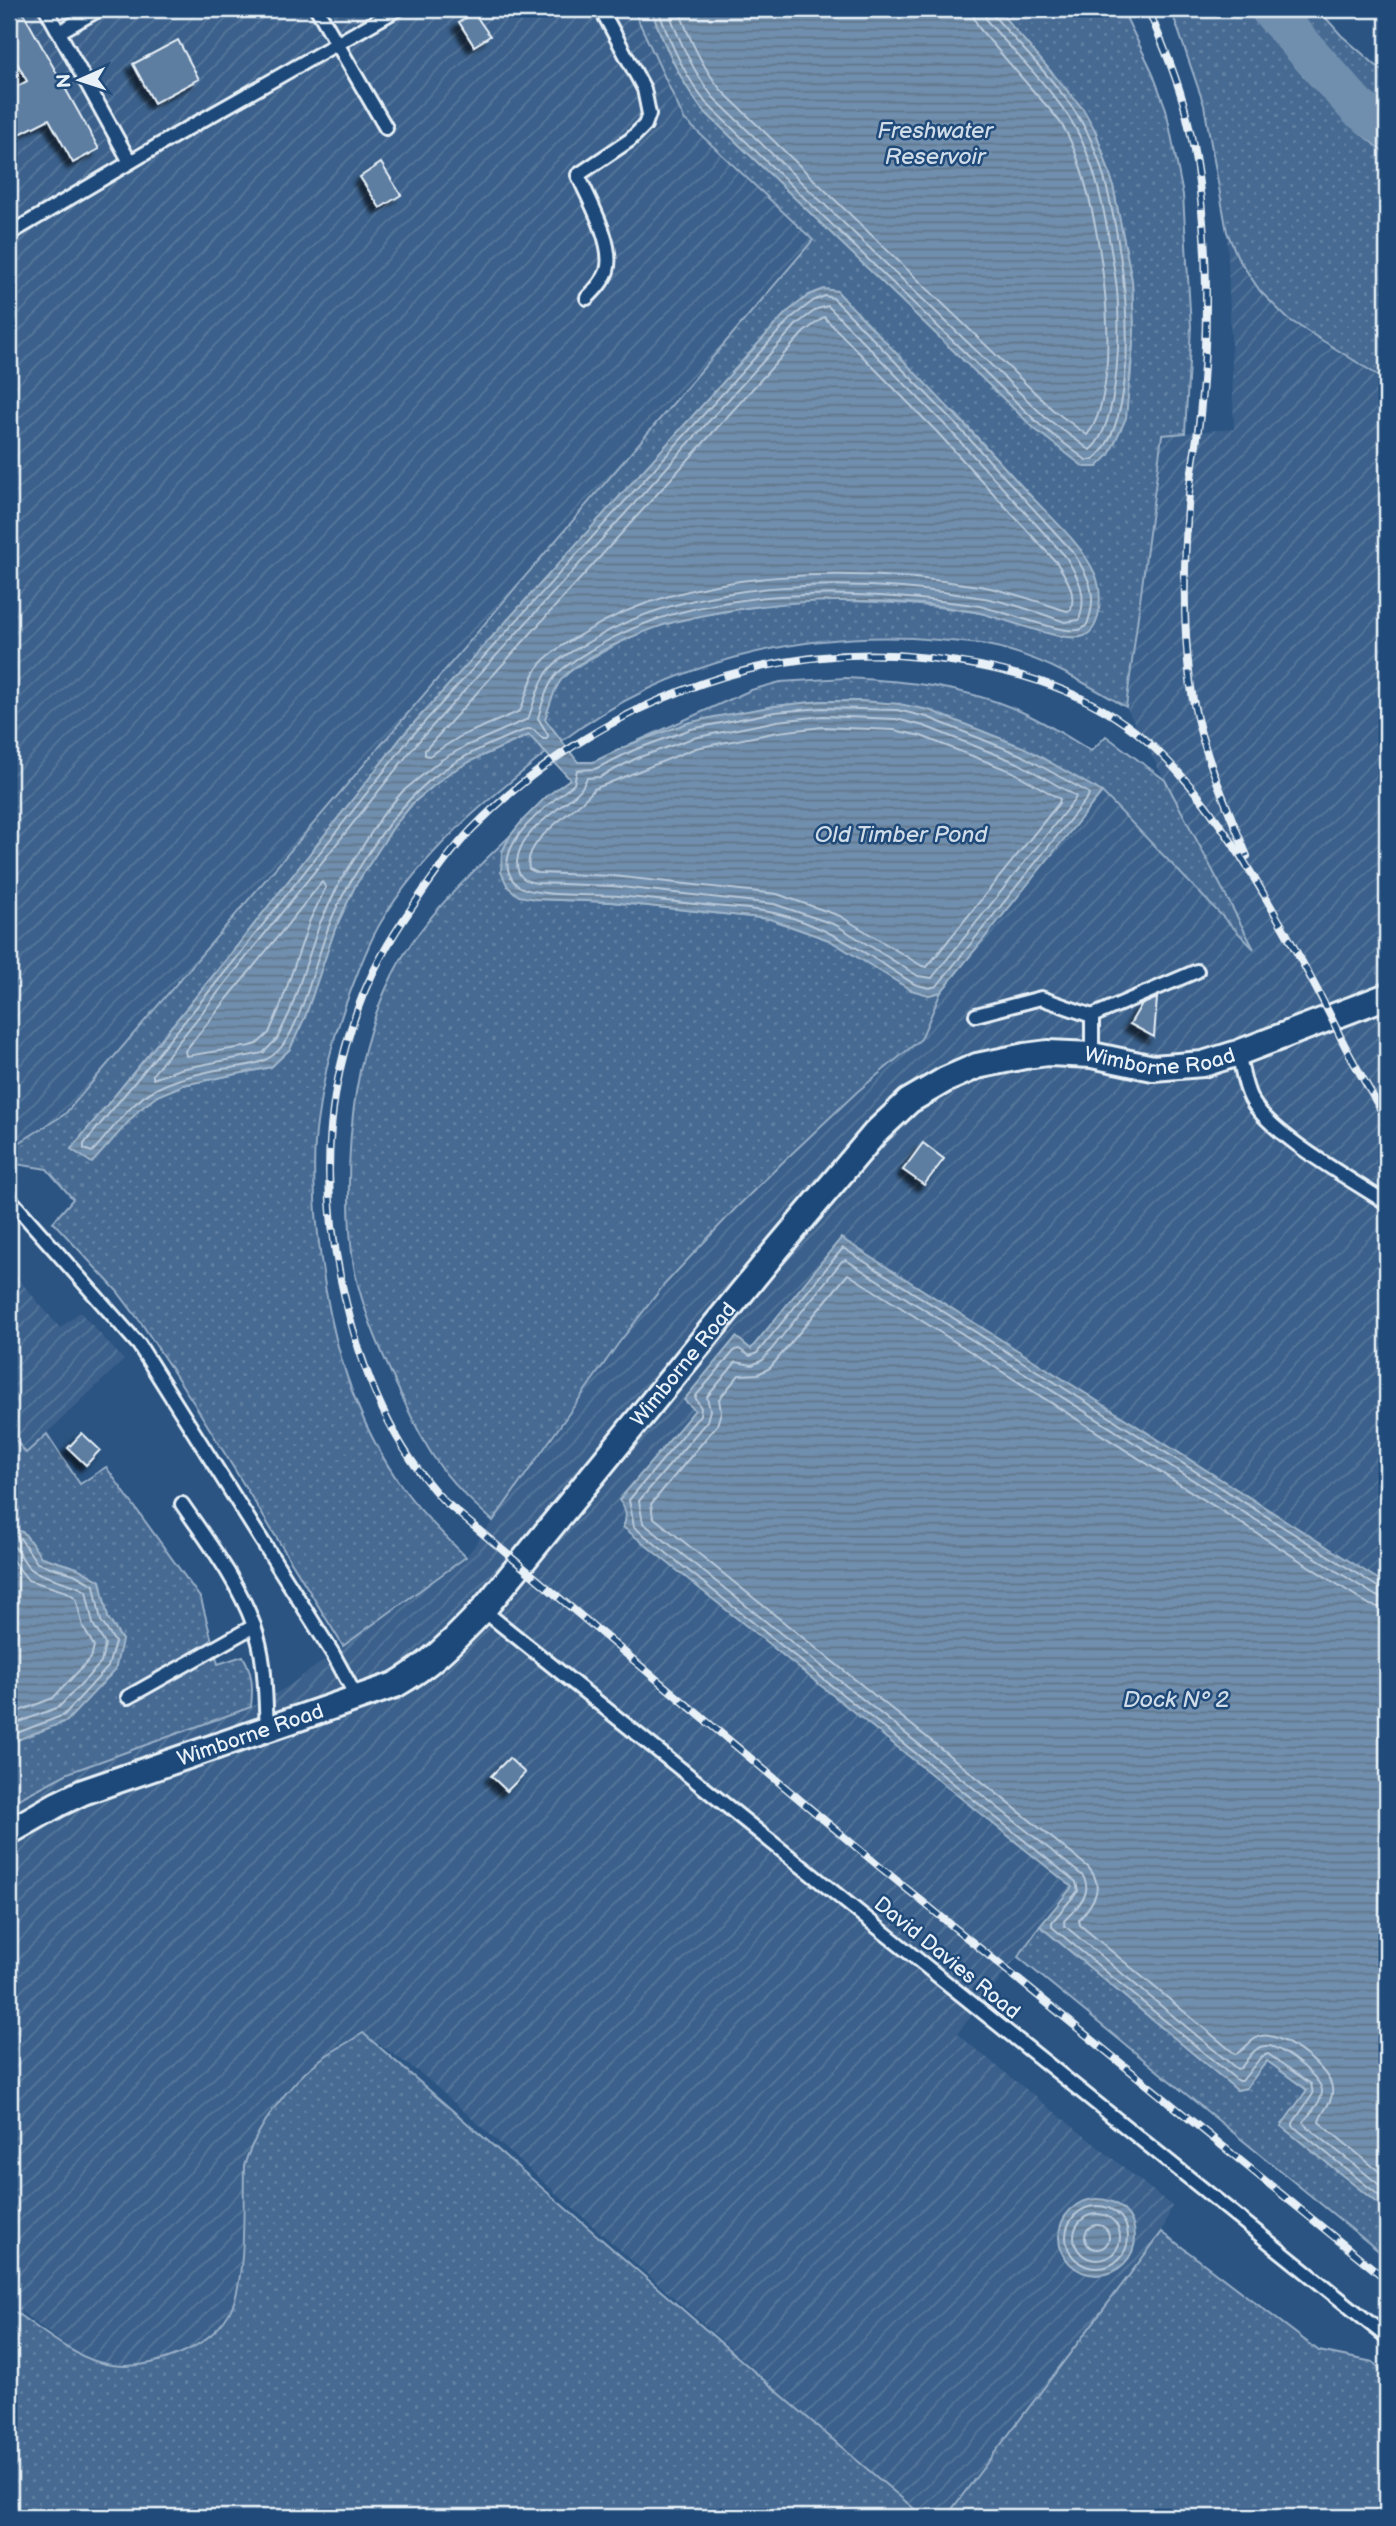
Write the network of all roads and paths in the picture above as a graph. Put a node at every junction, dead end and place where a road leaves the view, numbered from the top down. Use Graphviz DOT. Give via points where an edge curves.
graph roads {
  1 [pos="46,9"];
  2 [pos="100,9"];
  3 [pos="317,9"];
  4 [pos="398,9"];
  5 [pos="601,9"];
  6 [pos="59,32"];
  7 [pos="337,43"];
  8 [pos="386,128"];
  9 [pos="131,162"];
  10 [pos="9,234"];
  11 [pos="587,298"];
  12 [pos="1197,971"];
  13 [pos="1387,996"];
  14 [pos="976,1015"];
  15 [pos="1092,1016"];
  16 [pos="1238,1053"];
  17 [pos="1092,1055"];
  18 [pos="9,1198"];
  19 [pos="1387,1203"];
  20 [pos="182,1504"];
  21 [pos="483,1610"];
  22 [pos="254,1626"];
  23 [pos="128,1697"];
  24 [pos="357,1698"];
  25 [pos="268,1728"];
  26 [pos="9,1832"];
  27 [pos="1387,2337"];
  1 -- 6 [label="lane"];
  2 -- 6 [label="lane"];
  3 -- 7 [label="lane"];
  4 -- 7 [label="lane"];
  5 -- 11 [label="lane" via="644,89 649,114 630,140 578,175 608,251 607,271"];
  6 -- 9 [label="lane"];
  7 -- 8 [label="lane"];
  7 -- 9 [label="lane"];
  9 -- 10 [label="lane"];
  12 -- 15 [label="lane"];
  13 -- 16 [label="street, Wimborne Road"];
  14 -- 15 [label="lane" via="1041,998"];
  15 -- 17 [label="lane"];
  16 -- 17 [label="street, Wimborne Road" via="1168,1068"];
  16 -- 19 [label="lane" via="1251,1098 1262,1115 1280,1132"];
  17 -- 21 [label="street, Wimborne Road" via="1048,1053 989,1062 945,1080 902,1106 773,1254"];
  18 -- 24 [label="lane" via="139,1345"];
  20 -- 22 [label="lane" via="223,1564"];
  21 -- 24 [label="street, Wimborne Road" via="419,1671"];
  21 -- 27 [label="lane, David Davies Road"];
  22 -- 23 [label="lane"];
  22 -- 25 [label="lane" via="263,1662"];
  24 -- 25 [label="street, Wimborne Road"];
  25 -- 26 [label="street, Wimborne Road" via="83,1792"];
}
